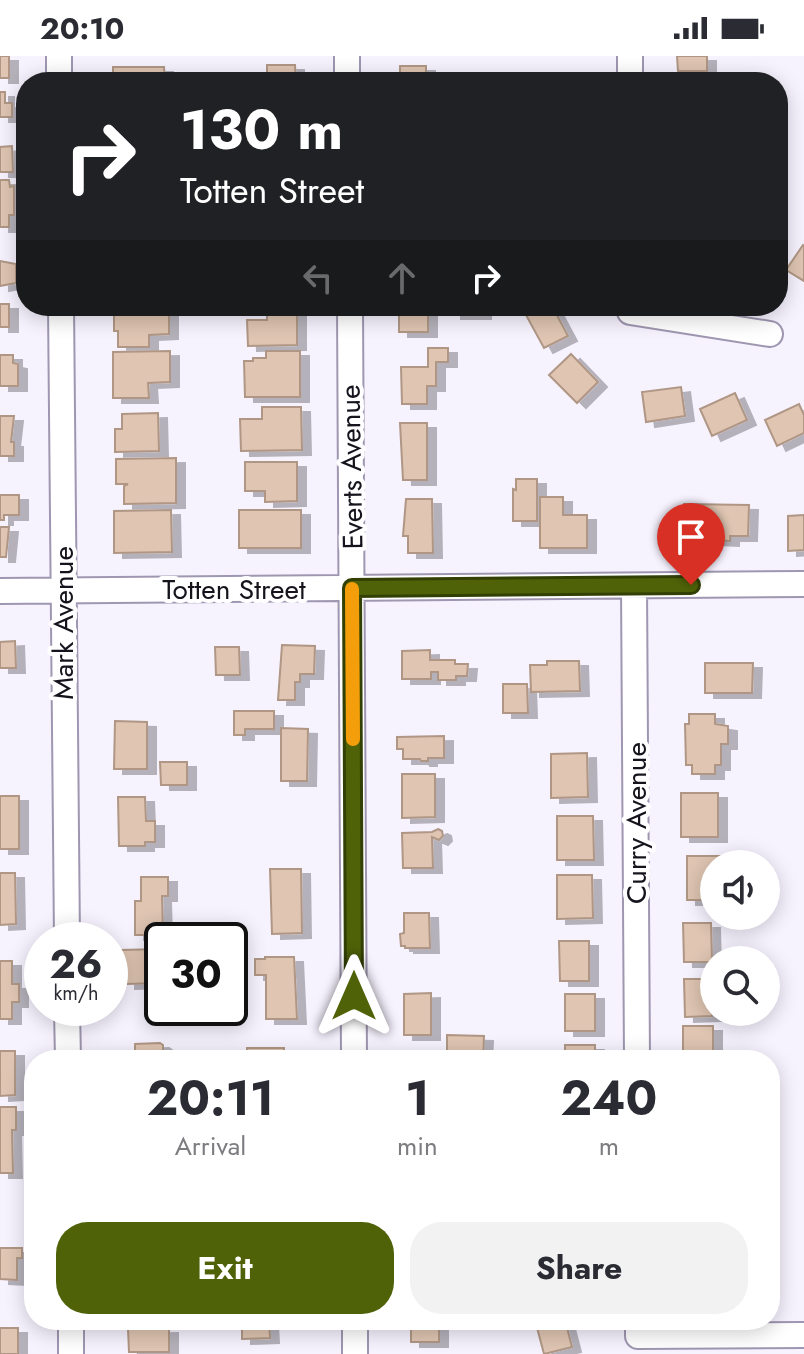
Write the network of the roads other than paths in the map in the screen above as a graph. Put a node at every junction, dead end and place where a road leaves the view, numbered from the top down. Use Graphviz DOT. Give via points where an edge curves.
graph roads {
  1 [pos="61,316"];
  2 [pos="350,316"];
  3 [pos="655,316"];
  4 [pos="770,334"];
  5 [pos="804,584"];
  6 [pos="634,586"];
  7 [pos="352,588"];
  8 [pos="62,590"];
  9 [pos="0,591"];
  10 [pos="67,922"];
  11 [pos="67,1026"];
  12 [pos="68,1050"];
  13 [pos="354,1050"];
  14 [pos="637,1050"];
  15 [pos="71,1330"];
  16 [pos="355,1330"];
  17 [pos="638,1330"];
  18 [pos="804,1335"];
  19 [pos="71,1354"];
  20 [pos="355,1354"];
  1 -- 8 [label="street, Mark Avenue"];
  2 -- 7 [label="street, Everts Avenue"];
  3 -- 4 [label="street"];
  5 -- 6 [label="street, Totten Street"];
  6 -- 7 [label="street, Totten Street"];
  6 -- 14 [label="street, Curry Avenue"];
  7 -- 8 [label="street, Totten Street"];
  7 -- 13 [label="street, Everts Avenue"];
  8 -- 9 [label="street, Totten Street"];
  8 -- 10 [label="street, Mark Avenue"];
  11 -- 12 [label="street"];
  15 -- 19 [label="street"];
  16 -- 20 [label="street"];
  17 -- 18 [label="street" via="638,1336"];
}
